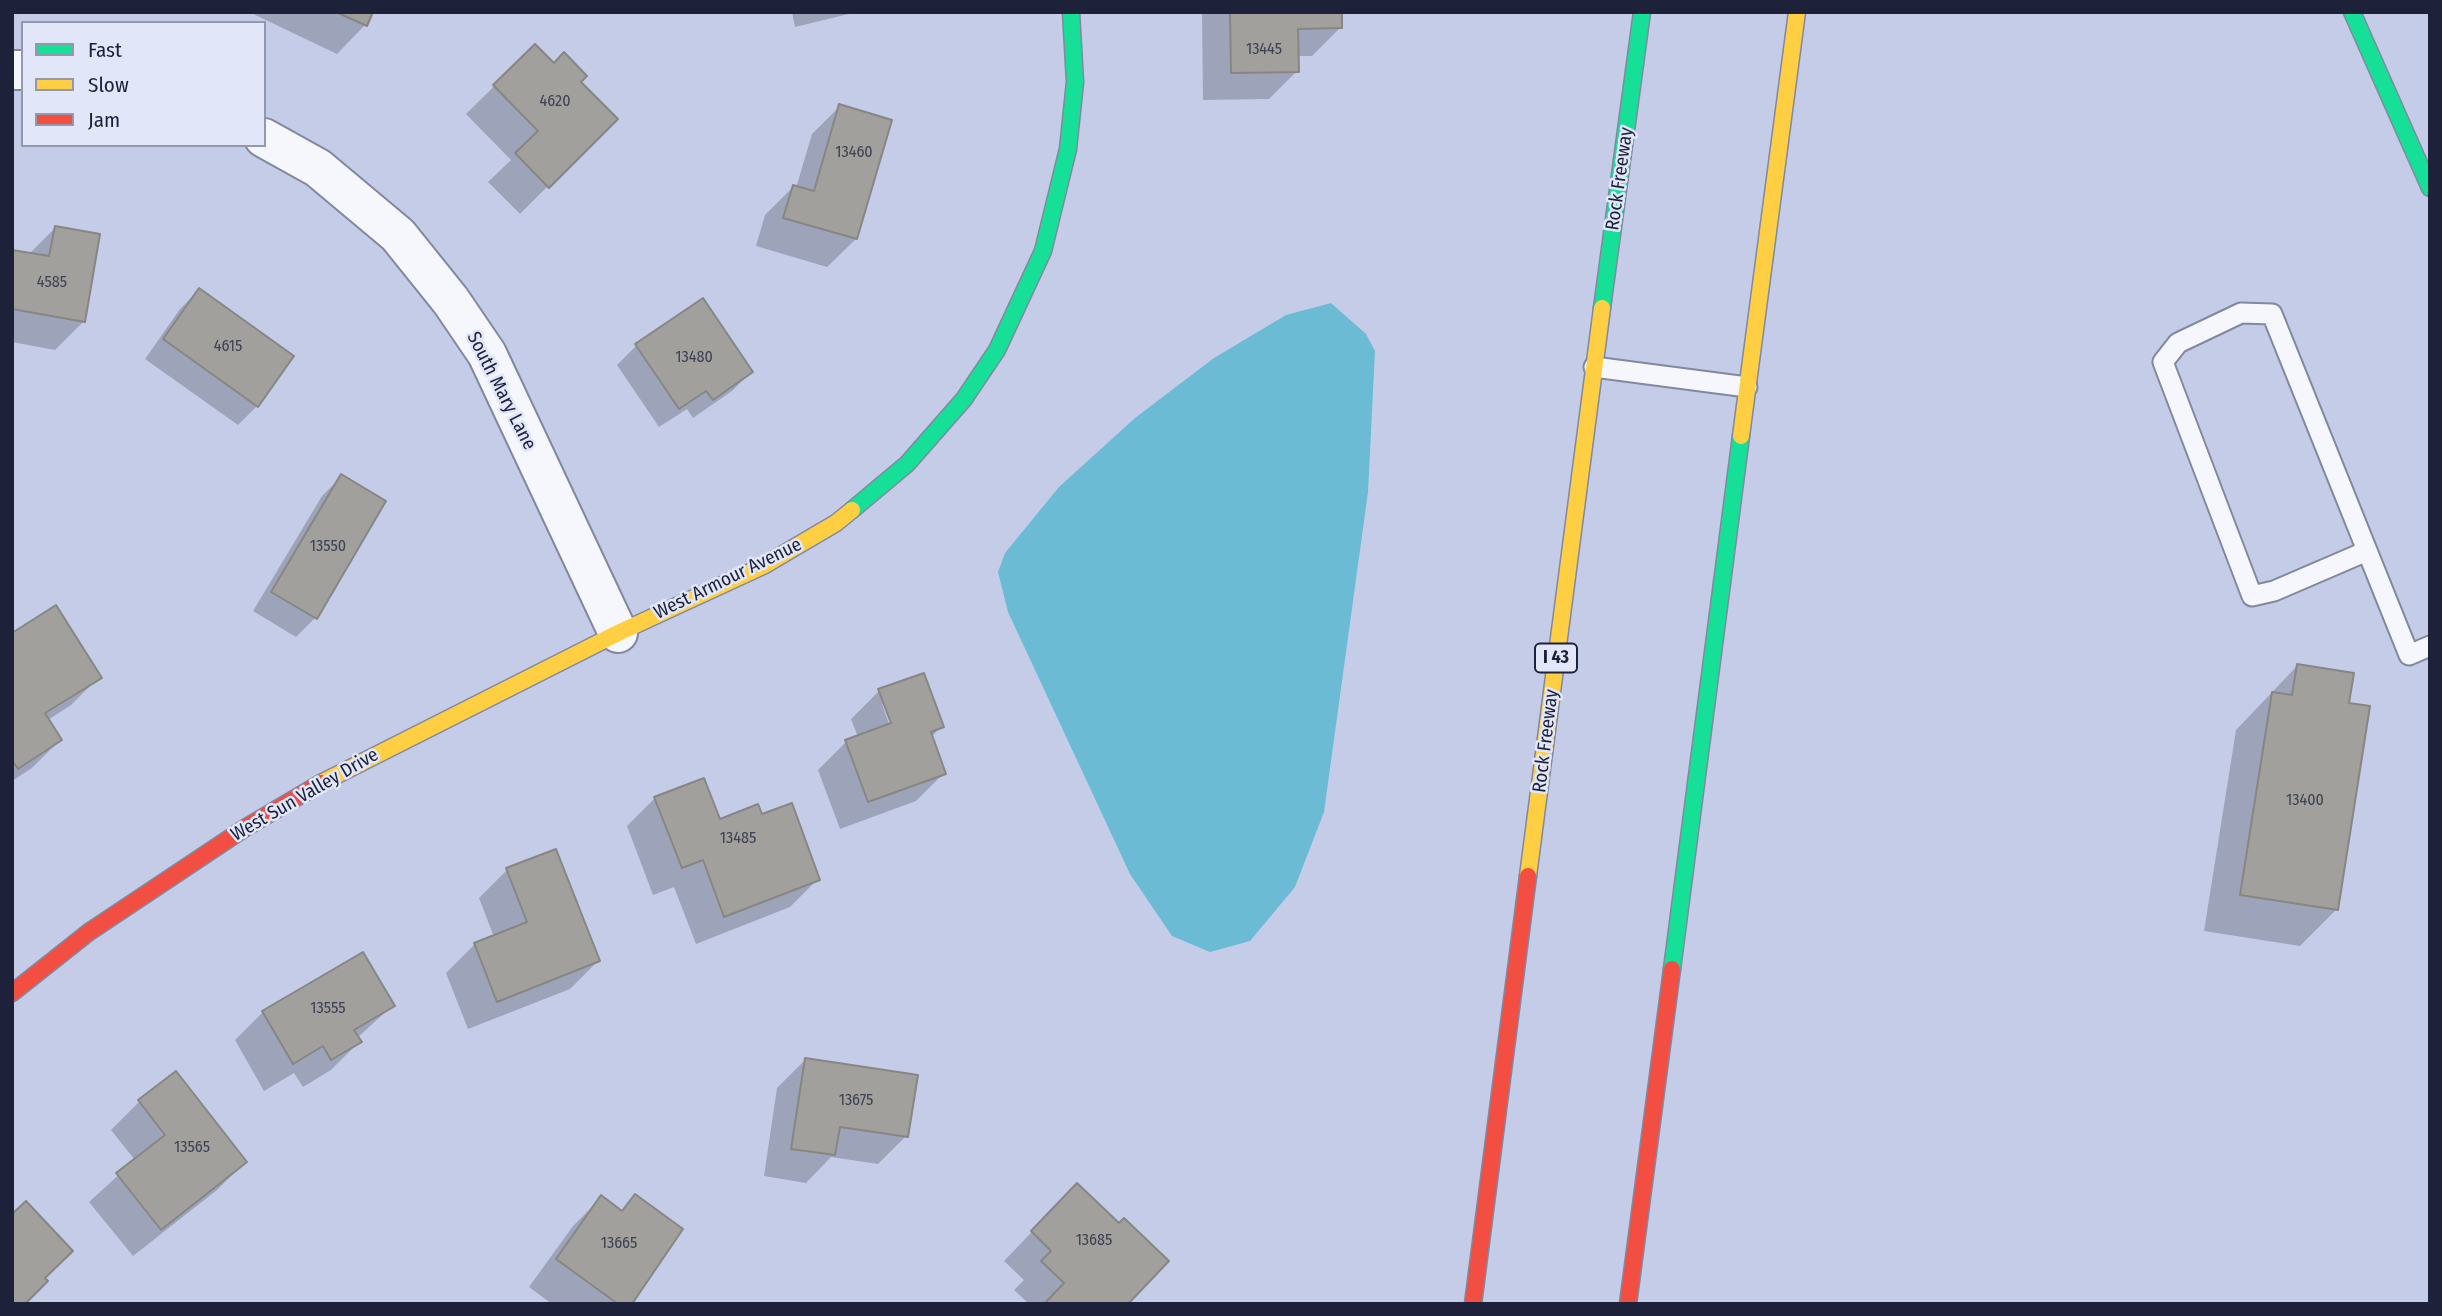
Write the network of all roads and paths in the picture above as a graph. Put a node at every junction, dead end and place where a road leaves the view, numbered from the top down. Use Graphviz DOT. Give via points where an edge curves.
graph roads {
  1 [pos="1071,12"];
  2 [pos="1642,12"];
  3 [pos="1797,12"];
  4 [pos="2352,12"];
  5 [pos="266,139"];
  6 [pos="2430,187"];
  7 [pos="1594,367"];
  8 [pos="1747,387"];
  9 [pos="2367,551"];
  10 [pos="618,633"];
  11 [pos="2430,646"];
  12 [pos="12,993"];
  13 [pos="1473,1304"];
  14 [pos="1629,1304"];
  1 -- 10 [label="main road, West Armour Avenue" via="1075,82 1068,149 1043,251 997,350 964,399 907,464 836,523 763,566"];
  2 -- 7 [label="main road, Rock Freeway / I 43"];
  3 -- 8 [label="main road"];
  4 -- 6 [label="main road"];
  5 -- 10 [label="street, South Mary Lane" via="317,168 398,235 451,301 487,354"];
  7 -- 8 [label="lane"];
  7 -- 13 [label="main road, Rock Freeway / I 43"];
  8 -- 14 [label="main road"];
  9 -- 9 [label="lane" via="2272,314 2241,313 2178,343 2163,362 2252,596"];
  9 -- 11 [label="lane" via="2409,655"];
  10 -- 12 [label="main road, West Sun Valley Drive" via="342,771 245,828 89,932"];
}
